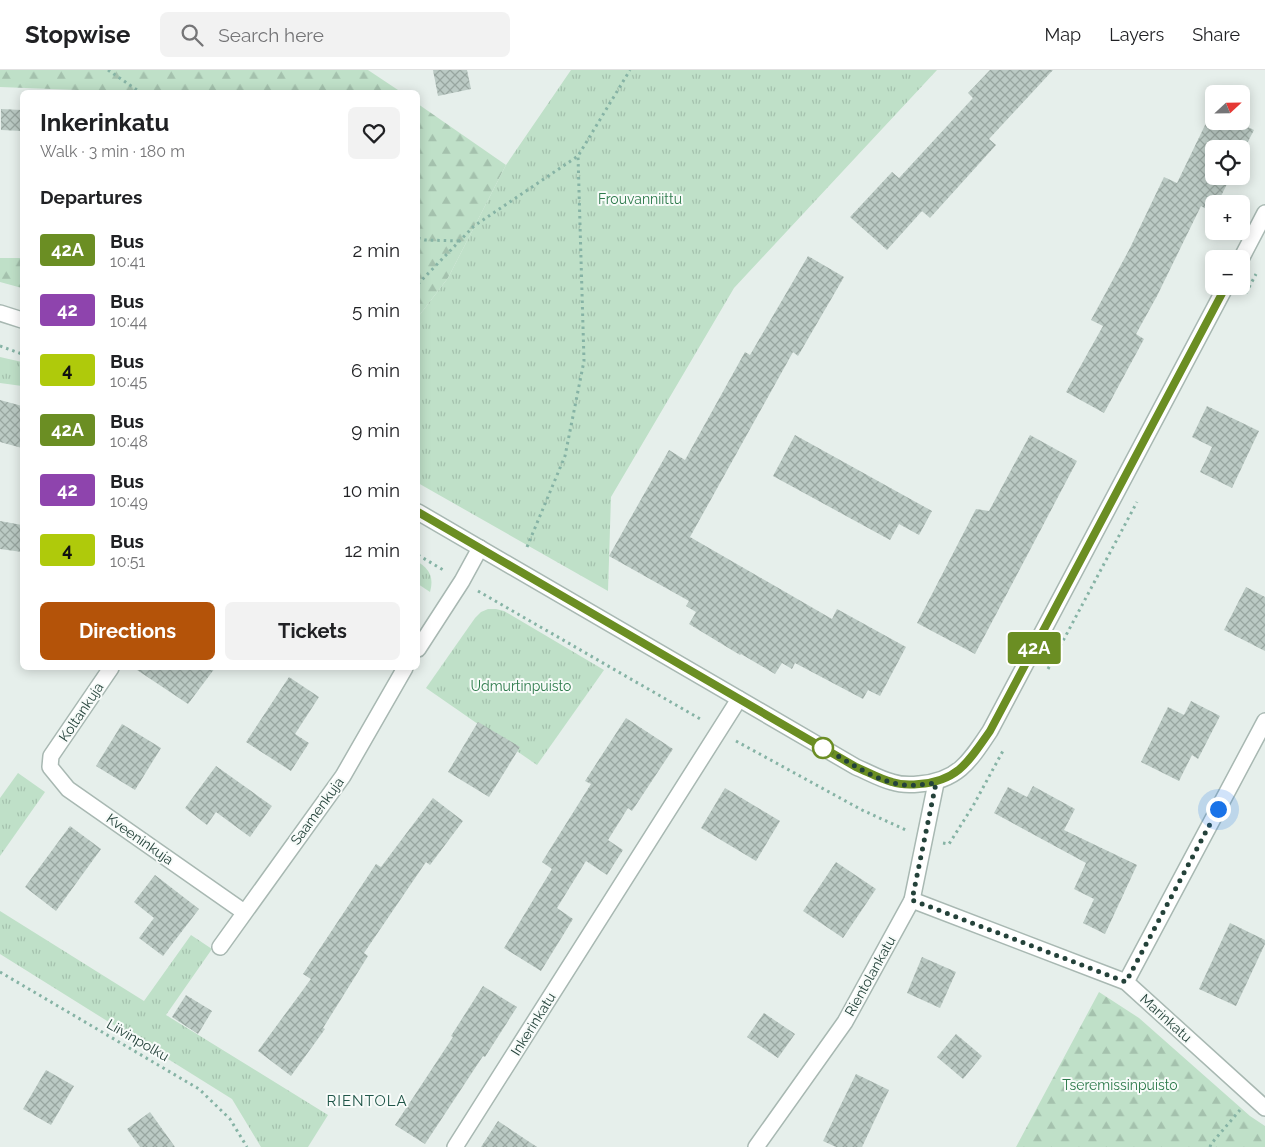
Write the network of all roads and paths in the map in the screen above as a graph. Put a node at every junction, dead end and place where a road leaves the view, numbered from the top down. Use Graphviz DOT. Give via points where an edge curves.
graph roads {
  1 [pos="108,70"];
  2 [pos="630,70"];
  3 [pos="137,90"];
  4 [pos="578,156"];
  5 [pos="1265,214"];
  6 [pos="420,239"];
  7 [pos="460,241"];
  8 [pos="1246,250"];
  9 [pos="420,282"];
  10 [pos="1221,295"];
  11 [pos="0,314"];
  12 [pos="20,319"];
  13 [pos="0,346"];
  14 [pos="20,353"];
  15 [pos="420,513"];
  16 [pos="527,547"];
  17 [pos="480,548"];
  18 [pos="420,556"];
  19 [pos="462,581"];
  20 [pos="420,645"];
  21 [pos="110,670"];
  22 [pos="404,670"];
  23 [pos="739,699"];
  24 [pos="704,721"];
  25 [pos="1265,721"];
  26 [pos="736,741"];
  27 [pos="51,756"];
  28 [pos="936,783"];
  29 [pos="908,831"];
  30 [pos="912,900"];
  31 [pos="244,912"];
  32 [pos="220,947"];
  33 [pos="0,972"];
  34 [pos="1126,982"];
  35 [pos="1252,1096"];
  36 [pos="1265,1108"];
  37 [pos="247,1147"];
  38 [pos="455,1147"];
  39 [pos="756,1147"];
  40 [pos="1210,1147"];
  1 -- 3 [label="path"];
  2 -- 4 [label="path"];
  4 -- 7 [label="path" via="474,226"];
  4 -- 16 [label="path" via="584,361 565,456"];
  5 -- 8 [label="street"];
  6 -- 7 [label="path"];
  7 -- 9 [label="path"];
  10 -- 28 [label="street" via="990,731 968,762 952,776"];
  11 -- 12 [label="street"];
  13 -- 14 [label="path"];
  15 -- 17 [label="street"];
  17 -- 19 [label="street"];
  17 -- 23 [label="street"];
  18 -- 19 [label="path"];
  19 -- 20 [label="street"];
  19 -- 24 [label="path"];
  21 -- 27 [label="street, Koltankuja"];
  22 -- 31 [label="street, Saamenkuja" via="343,776"];
  23 -- 28 [label="street" via="856,767 892,783"];
  23 -- 38 [label="street, Inkerinkatu"];
  25 -- 34 [label="street"];
  26 -- 29 [label="path" via="862,810"];
  27 -- 31 [label="street, Kveeninkuja" via="50,767 68,789"];
  28 -- 30 [label="street, Rientolankatu"];
  30 -- 34 [label="street, Marinkatu"];
  30 -- 39 [label="street, Rientolankatu" via="844,1022"];
  31 -- 32 [label="street, Saamenkuja"];
  33 -- 37 [label="path, Liivinpolku" via="198,1089 230,1119"];
  34 -- 35 [label="street, Marinkatu"];
  35 -- 36 [label="street, Marinkatu"];
  35 -- 40 [label="path"];
}
